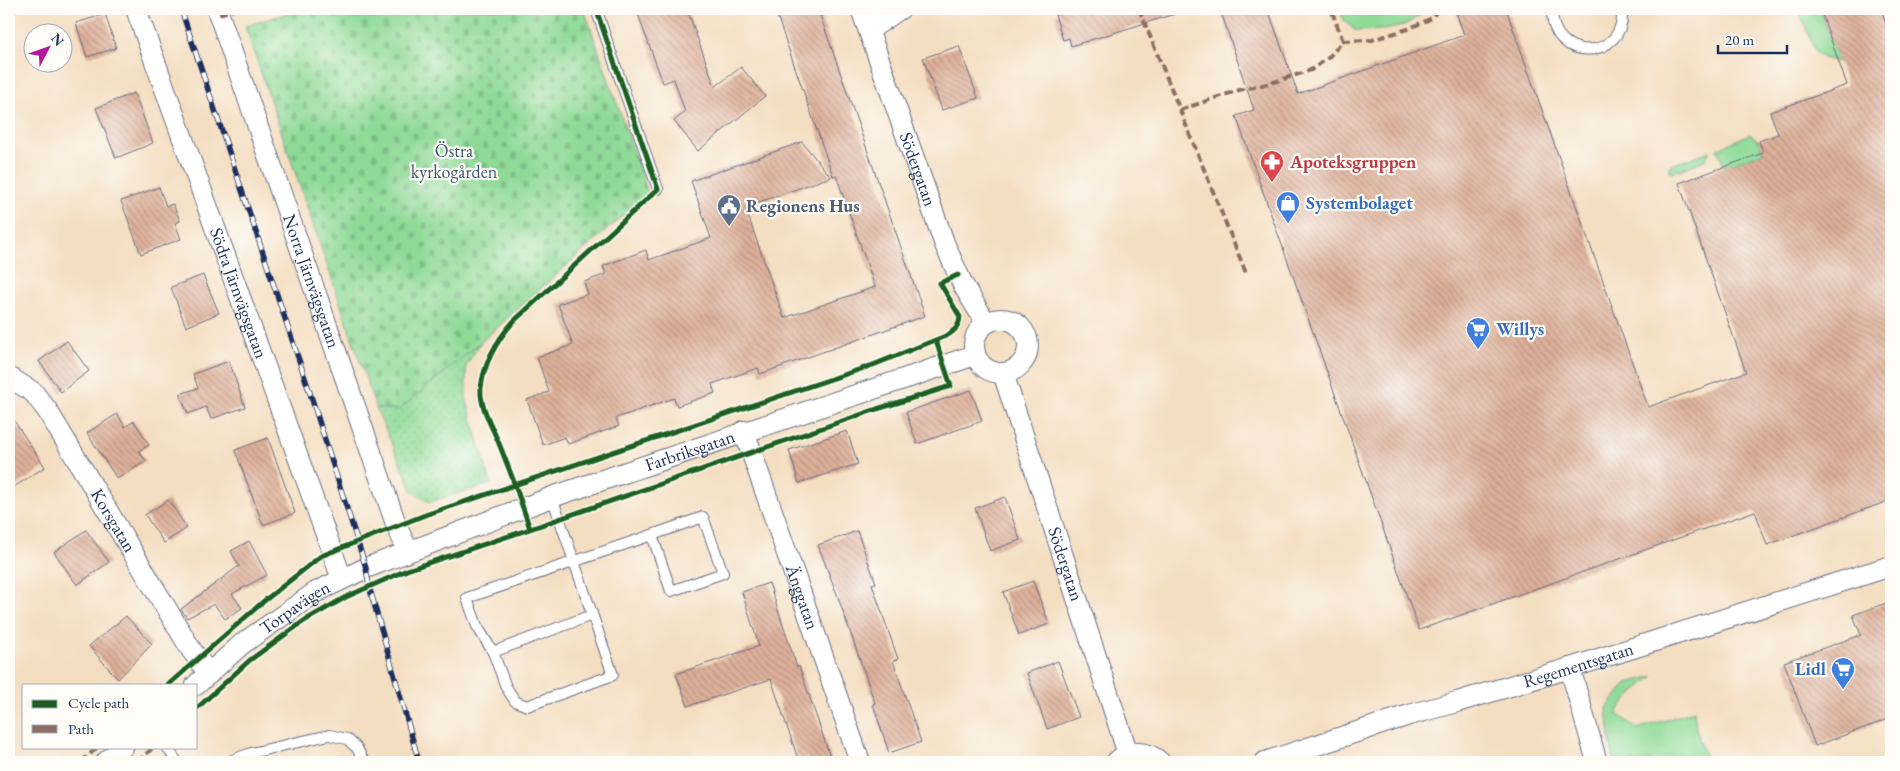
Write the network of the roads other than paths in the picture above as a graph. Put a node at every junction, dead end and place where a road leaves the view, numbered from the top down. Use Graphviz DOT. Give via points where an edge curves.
graph roads {
  1 [pos="136,9"];
  2 [pos="217,9"];
  3 [pos="596,9"];
  4 [pos="861,9"];
  5 [pos="900,9"];
  6 [pos="1552,9"];
  7 [pos="1622,9"];
  8 [pos="868,30"];
  9 [pos="658,189"];
  10 [pos="986,323"];
  11 [pos="975,355"];
  12 [pos="1003,373"];
  13 [pos="9,377"];
  14 [pos="744,431"];
  15 [pos="552,497"];
  16 [pos="652,535"];
  17 [pos="408,551"];
  18 [pos="575,561"];
  19 [pos="1891,566"];
  20 [pos="342,579"];
  21 [pos="592,615"];
  22 [pos="493,652"];
  23 [pos="1570,668"];
  24 [pos="202,679"];
  25 [pos="122,748"];
  26 [pos="168,748"];
  27 [pos="1122,758"];
  28 [pos="106,762"];
  29 [pos="177,762"];
  30 [pos="227,762"];
  31 [pos="364,762"];
  32 [pos="860,762"];
  33 [pos="1160,762"];
  34 [pos="1264,762"];
  35 [pos="1597,762"];
  1 -- 20 [label="street, Södra Järnvägsgatan"];
  2 -- 17 [label="street, Norra Järnvägsgatan"];
  3 -- 9 [label="lane"];
  4 -- 8 [label="street, Södergatan"];
  5 -- 8 [label="street"];
  6 -- 7 [label="lane" via="1555,30 1561,39 1580,50 1602,47 1612,41 1622,21"];
  8 -- 10 [label="street, Södergatan" via="945,245 963,285"];
  10 -- 11 [label="street" via="975,337"];
  10 -- 12 [label="street" via="1009,320 1022,328 1026,337 1028,350 1023,361 1015,369"];
  11 -- 12 [label="street" via="986,369"];
  11 -- 14 [label="street, Farbriksgatan"];
  12 -- 27 [label="street, Södergatan"];
  13 -- 24 [label="street, Korsgatan" via="33,392 47,410 192,652"];
  14 -- 15 [label="street, Farbriksgatan"];
  14 -- 32 [label="street, Änggatan"];
  15 -- 17 [label="street, Farbriksgatan"];
  15 -- 18 [label="lane"];
  16 -- 16 [label="lane" via="671,591 723,573 703,517"];
  16 -- 18 [label="lane"];
  17 -- 20 [label="street, Torpavägen"];
  18 -- 21 [label="lane"];
  18 -- 22 [label="lane" via="467,598 477,626"];
  19 -- 23 [label="street, Regementsgatan"];
  20 -- 24 [label="street, Torpavägen" via="308,597 242,644"];
  21 -- 22 [label="lane"];
  21 -- 22 [label="lane" via="613,675 528,706 515,701"];
  23 -- 34 [label="street, Regementsgatan"];
  23 -- 35 [label="street"];
  25 -- 28 [label="street"];
  26 -- 29 [label="lane"];
  27 -- 33 [label="street" via="1135,753 1149,754"];
  30 -- 31 [label="lane" via="251,753 329,735 347,739 357,748"];
}
